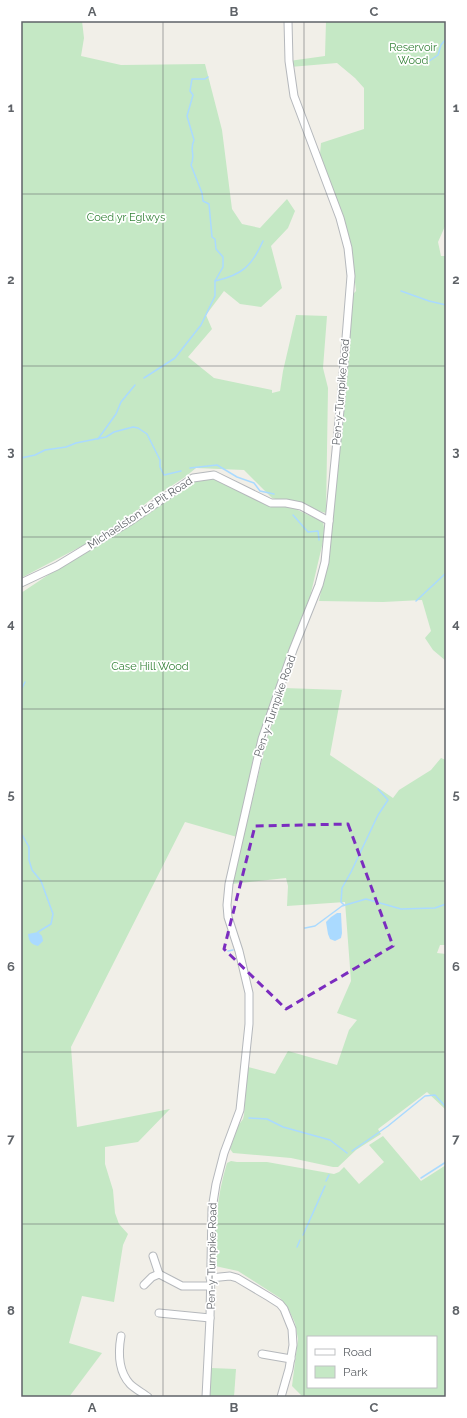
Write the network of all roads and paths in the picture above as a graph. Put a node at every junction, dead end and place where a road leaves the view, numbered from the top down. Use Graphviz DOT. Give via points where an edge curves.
graph roads {
  1 [pos="288,21"];
  2 [pos="330,521"];
  3 [pos="21,583"];
  4 [pos="154,1256"];
  5 [pos="159,1274"];
  6 [pos="210,1278"];
  7 [pos="144,1286"];
  8 [pos="210,1286"];
  9 [pos="159,1313"];
  10 [pos="210,1318"];
  11 [pos="121,1336"];
  12 [pos="262,1354"];
  13 [pos="291,1359"];
  14 [pos="148,1397"];
  15 [pos="206,1397"];
  16 [pos="281,1397"];
  1 -- 2 [label="street, Pen-y-Turnpike Road" via="289,61 294,96 340,218 348,248 351,276"];
  2 -- 3 [label="street, Michaelston Le Pit Road" via="301,506 286,502 271,503 214,475 193,478 129,522 57,566"];
  2 -- 6 [label="street, Pen-y-Turnpike Road" via="325,562 319,585 262,739 228,884 228,917 249,993 249,1024 240,1110 224,1153 212,1209"];
  4 -- 5 [label="street"];
  5 -- 7 [label="street" via="152,1277"];
  5 -- 8 [label="street" via="182,1286"];
  6 -- 8 [label="street, Pen-y-Turnpike Road"];
  6 -- 13 [label="street" via="237,1278 282,1306 292,1333"];
  8 -- 10 [label="street, Pen-y-Turnpike Road"];
  9 -- 10 [label="street"];
  10 -- 15 [label="street, Pen-y-Turnpike Road"];
  11 -- 14 [label="street" via="118,1350 121,1369 130,1384"];
  12 -- 13 [label="street"];
  13 -- 16 [label="street"];
}
